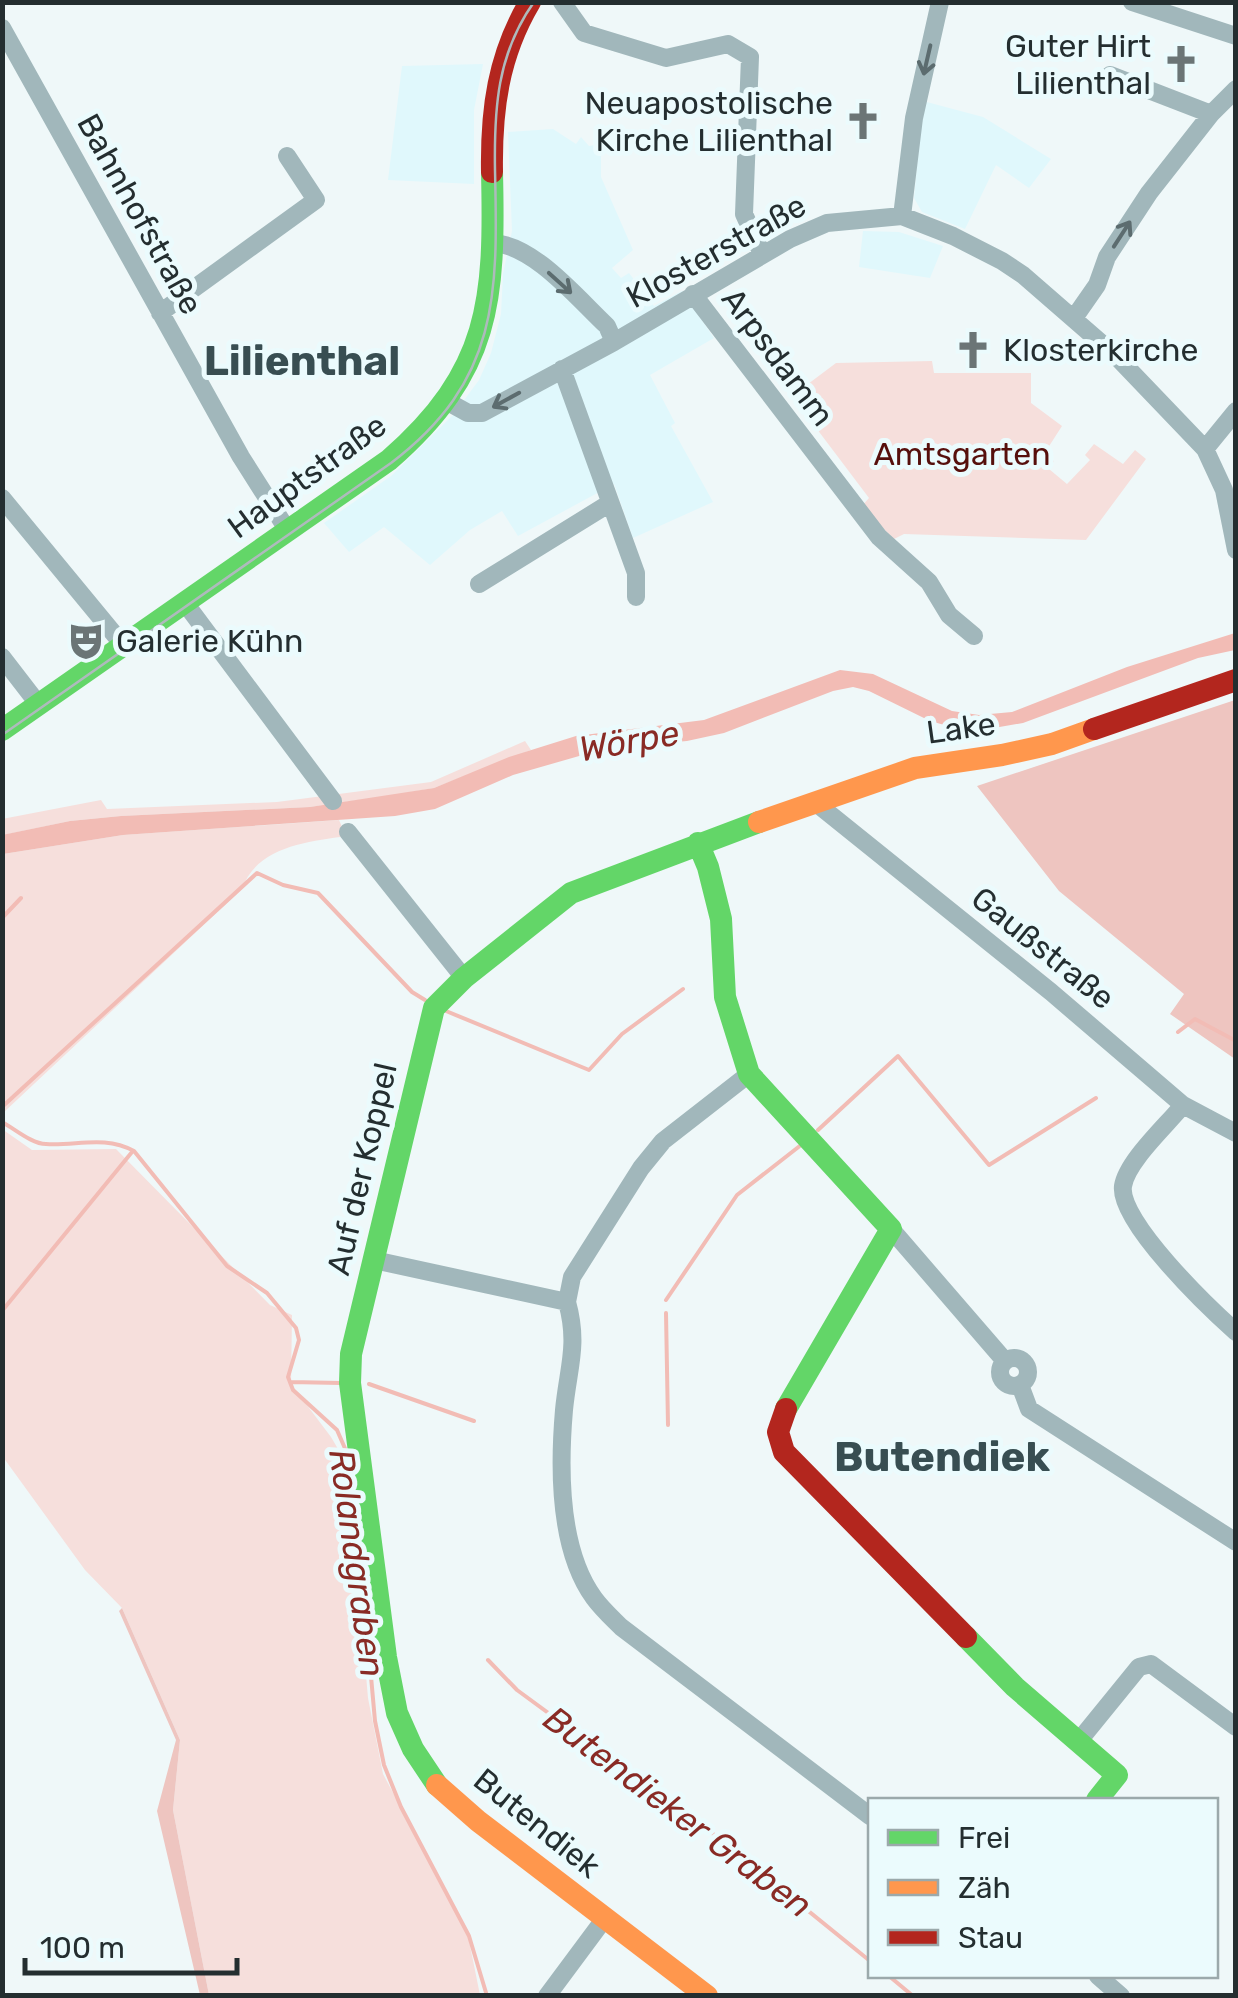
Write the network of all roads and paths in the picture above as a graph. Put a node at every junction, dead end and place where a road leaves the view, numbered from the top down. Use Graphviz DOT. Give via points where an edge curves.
graph roads {
  1 [pos="530,2"];
  2 [pos="562,2"];
  3 [pos="940,2"];
  4 [pos="1132,2"];
  5 [pos="2,28"];
  6 [pos="1236,36"];
  7 [pos="1110,75"];
  8 [pos="1236,89"];
  9 [pos="1211,114"];
  10 [pos="288,156"];
  11 [pos="902,216"];
  12 [pos="493,243"];
  13 [pos="762,254"];
  14 [pos="693,294"];
  15 [pos="160,313"];
  16 [pos="1074,318"];
  17 [pos="614,342"];
  18 [pos="562,369"];
  19 [pos="448,402"];
  20 [pos="1236,411"];
  21 [pos="1205,449"];
  22 [pos="2,498"];
  23 [pos="610,503"];
  24 [pos="288,531"];
  25 [pos="1236,550"];
  26 [pos="479,584"];
  27 [pos="636,597"];
  28 [pos="186,602"];
  29 [pos="974,636"];
  30 [pos="124,646"];
  31 [pos="2,658"];
  32 [pos="1236,680"];
  33 [pos="39,704"];
  34 [pos="2,730"];
  35 [pos="333,801"];
  36 [pos="816,803"];
  37 [pos="348,832"];
  38 [pos="698,844"];
  39 [pos="464,978"];
  40 [pos="749,1074"];
  41 [pos="1183,1105"];
  42 [pos="1236,1133"];
  43 [pos="890,1228"];
  44 [pos="374,1260"];
  45 [pos="567,1302"];
  46 [pos="1236,1332"];
  47 [pos="1236,1542"];
  48 [pos="386,1657"];
  49 [pos="1236,1727"];
  50 [pos="1078,1742"];
  51 [pos="1099,1798"];
  52 [pos="868,1814"];
  53 [pos="604,1918"];
  54 [pos="1100,1978"];
  55 [pos="547,1996"];
  56 [pos="708,1996"];
  57 [pos="1121,1996"];
  1 -- 12 [label="street, Hauptstraße" via="506,46 492,101"];
  2 -- 13 [label="street" via="584,33 666,58 728,44 750,58 744,214"];
  3 -- 11 [label="street, one-way" via="914,118"];
  4 -- 6 [label="street"];
  5 -- 15 [label="street, Bahnhofstraße"];
  7 -- 9 [label="street"];
  8 -- 9 [label="street"];
  16 -- 9 [label="street, one-way" via="1149,193"];
  10 -- 15 [label="street" via="316,200"];
  11 -- 13 [label="street, Klosterstraße" via="827,223"];
  11 -- 16 [label="street, Klosterstraße" via="1002,260"];
  12 -- 17 [label="street, one-way" via="527,253 607,326"];
  12 -- 19 [label="street, Hauptstraße" via="482,332"];
  13 -- 14 [label="street, Klosterstraße"];
  14 -- 17 [label="street, Klosterstraße"];
  14 -- 29 [label="street, Arpsdamm" via="879,537"];
  15 -- 24 [label="street, Bahnhofstraße"];
  16 -- 21 [label="street, Klosterstraße"];
  17 -- 18 [label="street, Klosterstraße"];
  18 -- 19 [label="street, Klosterstraße, one-way" via="482,413 468,414"];
  18 -- 23 [label="street"];
  19 -- 24 [label="street, Hauptstraße" via="402,450"];
  20 -- 21 [label="street"];
  21 -- 25 [label="street, Klosterstraße" via="1224,490"];
  22 -- 30 [label="street"];
  23 -- 26 [label="street"];
  23 -- 27 [label="street" via="636,573"];
  24 -- 28 [label="street, Hauptstraße"];
  28 -- 30 [label="street, Hauptstraße"];
  28 -- 35 [label="street"];
  30 -- 33 [label="street, Hauptstraße"];
  31 -- 33 [label="street"];
  32 -- 36 [label="street, Lake" via="1052,744 915,768"];
  33 -- 34 [label="street, Hauptstraße"];
  36 -- 38 [label="street, Lake"];
  36 -- 41 [label="street, Gaußstraße"];
  37 -- 39 [label="street"];
  38 -- 39 [label="street, Auf der Koppel" via="571,893"];
  38 -- 40 [label="street" via="721,919 726,997"];
  39 -- 44 [label="street, Auf der Koppel" via="434,1008"];
  40 -- 43 [label="street"];
  40 -- 45 [label="street" via="663,1140 572,1277"];
  41 -- 42 [label="street, Gaußstraße"];
  41 -- 46 [label="street" via="1131,1168 1125,1207"];
  43 -- 47 [label="street" via="1005,1361 1001,1378 1020,1386 1029,1408"];
  43 -- 50 [label="street" via="781,1417 784,1452 952,1626"];
  44 -- 45 [label="street"];
  44 -- 48 [label="street, Auf der Koppel" via="350,1382"];
  45 -- 52 [label="street" via="575,1331 564,1412 564,1510 572,1553 594,1598 621,1627"];
  48 -- 53 [label="street, Butendiek" via="397,1713 436,1784"];
  49 -- 50 [label="street" via="1150,1664 1139,1666"];
  50 -- 51 [label="street" via="1116,1775"];
  53 -- 55 [label="street"];
  53 -- 56 [label="street, Butendiek"];
  54 -- 57 [label="street"];
}
